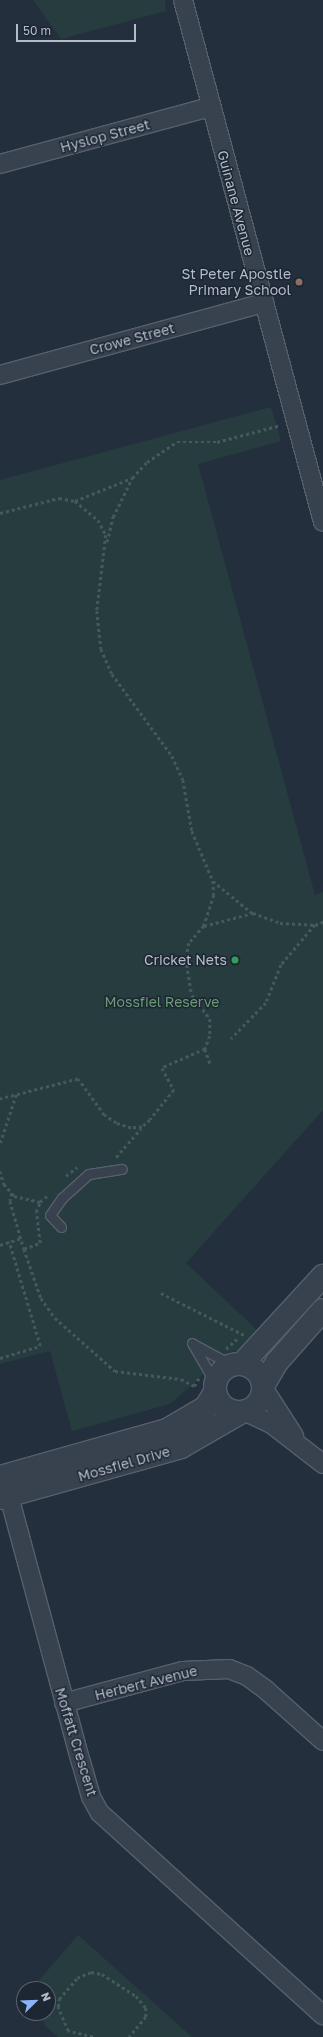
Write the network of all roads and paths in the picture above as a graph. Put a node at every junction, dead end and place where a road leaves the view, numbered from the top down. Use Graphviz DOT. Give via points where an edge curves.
graph roads {
  1 [pos="183,0"];
  2 [pos="210,107"];
  3 [pos="0,164"];
  4 [pos="264,303"];
  5 [pos="0,375"];
  6 [pos="296,421"];
  7 [pos="132,478"];
  8 [pos="75,500"];
  9 [pos="0,513"];
  10 [pos="323,522"];
  11 [pos="106,547"];
  12 [pos="213,881"];
  13 [pos="253,913"];
  14 [pos="323,922"];
  15 [pos="316,925"];
  16 [pos="204,926"];
  17 [pos="231,1039"];
  18 [pos="206,1049"];
  19 [pos="211,1066"];
  20 [pos="16,1095"];
  21 [pos="0,1099"];
  22 [pos="142,1127"];
  23 [pos="0,1143"];
  24 [pos="108,1158"];
  25 [pos="81,1164"];
  26 [pos="122,1169"];
  27 [pos="0,1172"];
  28 [pos="1,1180"];
  29 [pos="62,1182"];
  30 [pos="52,1192"];
  31 [pos="12,1193"];
  32 [pos="40,1202"];
  33 [pos="61,1227"];
  34 [pos="21,1238"];
  35 [pos="10,1242"];
  36 [pos="0,1245"];
  37 [pos="24,1249"];
  38 [pos="323,1276"];
  39 [pos="161,1293"];
  40 [pos="323,1310"];
  41 [pos="242,1334"];
  42 [pos="249,1338"];
  43 [pos="0,1358"];
  44 [pos="232,1361"];
  45 [pos="210,1382"];
  46 [pos="264,1387"];
  47 [pos="243,1412"];
  48 [pos="298,1442"];
  49 [pos="323,1464"];
  50 [pos="3,1487"];
  51 [pos="64,1703"];
  52 [pos="323,1741"];
  53 [pos="323,2015"];
  54 [pos="93,2037"];
  55 [pos="129,2037"];
  1 -- 2 [label="street, Guinane Avenue"];
  2 -- 3 [label="street, Hyslop Street"];
  2 -- 4 [label="street, Guinane Avenue"];
  4 -- 5 [label="street, Crowe Street"];
  4 -- 6 [label="street, Guinane Avenue"];
  6 -- 7 [label="path" via="217,442 177,442 147,462"];
  6 -- 10 [label="street, Guinane Avenue"];
  7 -- 8 [label="path"];
  7 -- 11 [label="path" via="113,517"];
  8 -- 9 [label="path" via="59,498"];
  8 -- 11 [label="path" via="98,520 106,535"];
  11 -- 12 [label="path" via="97,611 101,649 112,674 172,756 183,780 192,831"];
  12 -- 13 [label="path"];
  12 -- 16 [label="path" via="214,895"];
  13 -- 15 [label="path" via="280,923"];
  13 -- 16 [label="path"];
  14 -- 15 [label="path"];
  15 -- 17 [label="path" via="281,965 266,1003"];
  16 -- 18 [label="path" via="189,943 186,959 192,995 210,1019 210,1036"];
  18 -- 19 [label="path"];
  18 -- 22 [label="path" via="162,1068 174,1090"];
  20 -- 21 [label="path"];
  20 -- 22 [label="path" via="78,1079 104,1114 116,1123"];
  20 -- 23 [label="path"];
  22 -- 24 [label="path" via="124,1151"];
  25 -- 29 [label="path"];
  26 -- 33 [label="lane" via="88,1174 62,1198 50,1215"];
  27 -- 28 [label="path"];
  28 -- 31 [label="path"];
  30 -- 32 [label="path"];
  31 -- 32 [label="path"];
  31 -- 34 [label="path" via="10,1201"];
  32 -- 37 [label="path" via="36,1212 40,1243"];
  34 -- 35 [label="path"];
  34 -- 37 [label="path"];
  35 -- 36 [label="path"];
  35 -- 43 [label="path" via="40,1346"];
  37 -- 45 [label="path" via="41,1298 55,1318 115,1371 182,1379 194,1386"];
  38 -- 44 [label="street"];
  39 -- 41 [label="path"];
  40 -- 46 [label="street" via="277,1362"];
  41 -- 42 [label="path"];
  41 -- 44 [label="path"];
  44 -- 45 [label="street"];
  44 -- 45 [label="lane" via="192,1343"];
  44 -- 46 [label="street" via="256,1371"];
  45 -- 47 [label="street" via="227,1409"];
  45 -- 50 [label="street, Mossfiel Drive" via="206,1407 167,1430"];
  46 -- 47 [label="street" via="259,1403"];
  46 -- 48 [label="street"];
  47 -- 48 [label="street"];
  47 -- 50 [label="street, Mossfiel Drive" via="181,1447"];
  48 -- 49 [label="street"];
  50 -- 51 [label="street, Moffatt Crescent"];
  51 -- 52 [label="street, Herbert Avenue" via="183,1671 229,1669 247,1676 266,1690"];
  51 -- 53 [label="street, Moffatt Crescent" via="91,1797 100,1813"];
  54 -- 55 [label="path" via="68,2030 58,2007 59,2000 77,1978 91,1972 102,1974 136,1996 146,2008 146,2017"];
}
